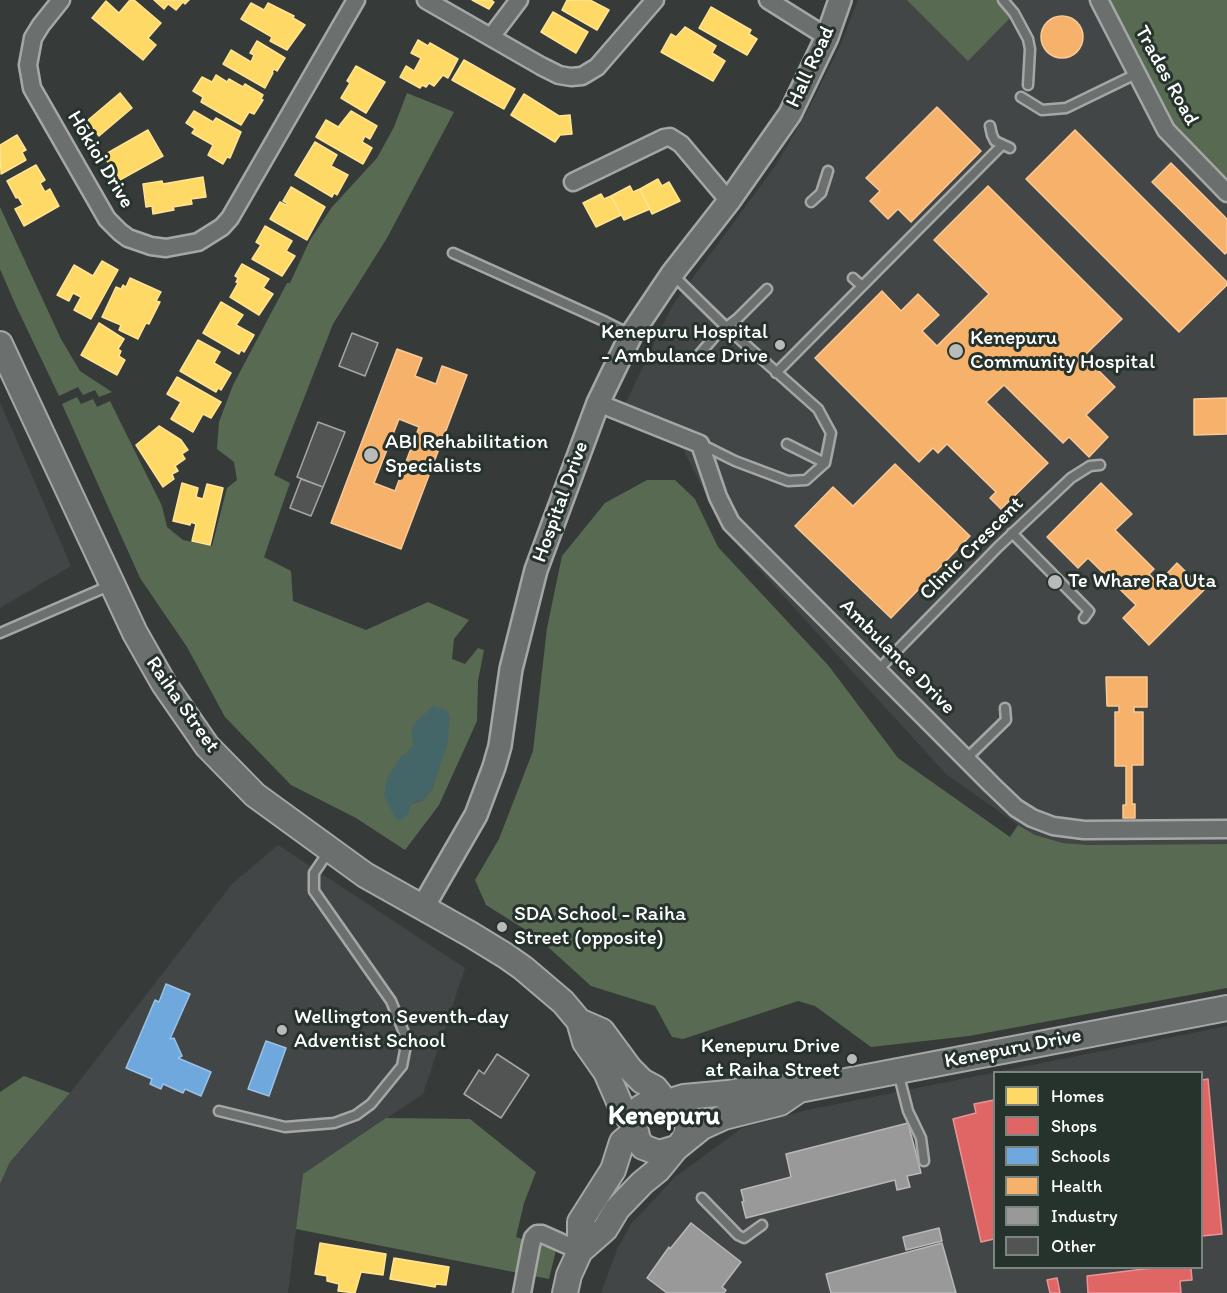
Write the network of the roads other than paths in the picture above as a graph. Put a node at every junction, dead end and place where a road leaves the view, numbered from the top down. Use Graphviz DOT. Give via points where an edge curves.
graph roads {
  1 [pos="61,0"];
  2 [pos="356,0"];
  3 [pos="426,0"];
  4 [pos="519,0"];
  5 [pos="655,0"];
  6 [pos="768,0"];
  7 [pos="840,0"];
  8 [pos="1003,0"];
  9 [pos="1098,0"];
  10 [pos="827,36"];
  11 [pos="491,37"];
  12 [pos="1136,74"];
  13 [pos="1028,85"];
  14 [pos="1021,97"];
  15 [pos="990,126"];
  16 [pos="779,132"];
  17 [pos="828,171"];
  18 [pos="573,182"];
  19 [pos="1227,193"];
  20 [pos="729,201"];
  21 [pos="811,202"];
  22 [pos="453,253"];
  23 [pos="672,274"];
  24 [pos="854,278"];
  25 [pos="862,286"];
  26 [pos="767,289"];
  27 [pos="815,316"];
  28 [pos="824,325"];
  29 [pos="727,328"];
  30 [pos="631,335"];
  31 [pos="0,344"];
  32 [pos="699,356"];
  33 [pos="776,373"];
  34 [pos="598,403"];
  35 [pos="700,444"];
  36 [pos="787,444"];
  37 [pos="825,464"];
  38 [pos="1100,465"];
  39 [pos="1012,533"];
  40 [pos="112,585"];
  41 [pos="1084,618"];
  42 [pos="0,633"];
  43 [pos="878,670"];
  44 [pos="1005,708"];
  45 [pos="966,759"];
  46 [pos="1227,830"];
  47 [pos="330,849"];
  48 [pos="423,907"];
  49 [pos="1227,1008"];
  50 [pos="579,1022"];
  51 [pos="898,1071"];
  52 [pos="799,1090"];
  53 [pos="668,1100"];
  54 [pos="219,1111"];
  55 [pos="634,1128"];
  56 [pos="679,1145"];
  57 [pos="924,1161"];
  58 [pos="702,1198"];
  59 [pos="762,1225"];
  60 [pos="580,1251"];
  61 [pos="522,1293"];
  62 [pos="565,1293"];
  1 -- 2 [label="street, Hōkioi Drive" via="33,38 28,65 32,88 107,219 128,238 166,248 198,242 231,218"];
  3 -- 11 [label="street"];
  4 -- 11 [label="street"];
  5 -- 11 [label="street" via="597,67 582,76 554,73"];
  6 -- 10 [label="street"];
  7 -- 10 [label="street, Hall Road"];
  8 -- 13 [label="lane" via="1028,39"];
  9 -- 12 [label="street, Trades Road"];
  10 -- 16 [label="street, Hall Road"];
  12 -- 14 [label="lane" via="1066,108 1042,110"];
  12 -- 19 [label="street, Trades Road" via="1166,130"];
  15 -- 25 [label="lane" via="995,141 1006,147"];
  16 -- 20 [label="street, Hospital Drive"];
  17 -- 21 [label="lane" via="821,193"];
  18 -- 20 [label="street" via="670,137 681,144"];
  20 -- 23 [label="street, Hospital Drive"];
  22 -- 30 [label="lane"];
  23 -- 29 [label="lane"];
  23 -- 30 [label="street, Hospital Drive"];
  24 -- 25 [label="lane"];
  25 -- 28 [label="lane"];
  26 -- 29 [label="lane"];
  27 -- 28 [label="lane"];
  28 -- 33 [label="lane"];
  29 -- 32 [label="lane"];
  29 -- 33 [label="lane"];
  30 -- 34 [label="street, Hospital Drive"];
  31 -- 40 [label="main road, Raiha Street"];
  33 -- 37 [label="lane" via="818,409 831,433"];
  34 -- 35 [label="street"];
  34 -- 48 [label="street, Hospital Drive" via="536,570 511,669 495,767 476,815"];
  35 -- 37 [label="lane" via="788,481 806,480"];
  35 -- 43 [label="street, Ambulance Drive" via="731,523"];
  36 -- 37 [label="lane"];
  38 -- 39 [label="lane, Clinic Crescent" via="1090,466 1071,478"];
  39 -- 41 [label="lane" via="1087,609"];
  39 -- 43 [label="lane, Clinic Crescent"];
  40 -- 42 [label="lane"];
  40 -- 47 [label="main road, Raiha Street" via="164,684 207,746 255,795"];
  43 -- 45 [label="street, Ambulance Drive"];
  44 -- 45 [label="lane" via="1006,720"];
  45 -- 46 [label="street, Ambulance Drive" via="1016,808 1053,826 1084,830"];
  47 -- 48 [label="main road, Raiha Street" via="365,875"];
  47 -- 54 [label="lane" via="314,873 314,891 391,1001 406,1040 402,1066 371,1104 334,1123 285,1127"];
  48 -- 50 [label="main road, Raiha Street" via="523,968 563,1002"];
  49 -- 51 [label="main road, Kenepuru Drive"];
  50 -- 53 [label="main road, Raiha Street" via="602,1031 630,1069"];
  50 -- 55 [label="main road, Raiha Street" via="585,1042 606,1072"];
  51 -- 52 [label="main road, Kenepuru Drive"];
  51 -- 57 [label="lane" via="908,1111 921,1138"];
  52 -- 53 [label="main road, Kenepuru Drive" via="767,1086"];
  52 -- 56 [label="main road, Kenepuru Drive" via="780,1104 724,1117 702,1127"];
  53 -- 55 [label="main road, Kenepuru Drive" via="647,1102 636,1115"];
  53 -- 56 [label="main road" via="678,1105 687,1118 686,1135"];
  55 -- 56 [label="main road" via="643,1147 651,1151 668,1152"];
  55 -- 60 [label="main road, Kenepuru Drive" via="622,1142 613,1170 580,1222"];
  56 -- 60 [label="main road, Kenepuru Drive" via="617,1209 605,1229"];
  58 -- 59 [label="lane" via="744,1238"];
  60 -- 61 [label="street" via="537,1234 531,1245"];
  60 -- 62 [label="main road, Kenepuru Drive"];
}
